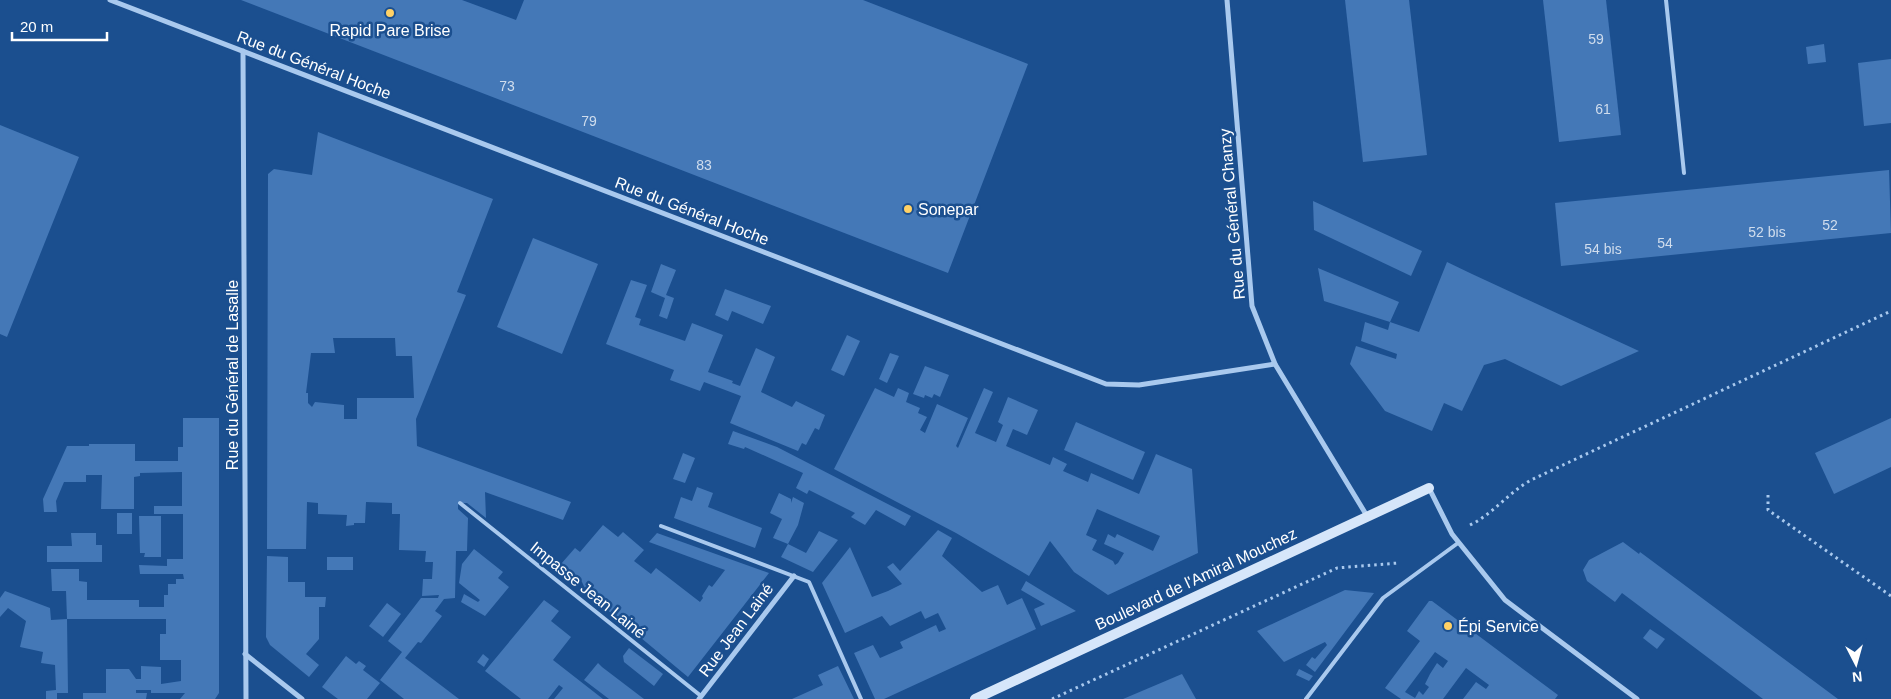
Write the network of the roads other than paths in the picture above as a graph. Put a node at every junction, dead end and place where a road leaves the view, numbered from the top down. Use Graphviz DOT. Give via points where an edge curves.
graph roads {
  1 [pos="110,0"];
  2 [pos="1227,0"];
  3 [pos="1666,0"];
  4 [pos="243,51"];
  5 [pos="1684,173"];
  6 [pos="1275,364"];
  7 [pos="1429,488"];
  8 [pos="460,503"];
  9 [pos="1367,516"];
  10 [pos="662,526"];
  11 [pos="1458,543"];
  12 [pos="794,576"];
  13 [pos="245,654"];
  14 [pos="700,698"];
  15 [pos="246,699"];
  16 [pos="302,699"];
  17 [pos="861,699"];
  18 [pos="975,699"];
  19 [pos="1306,699"];
  20 [pos="1637,699"];
  1 -- 4 [label="street, Rue du Général Hoche"];
  2 -- 6 [label="street, Rue du Général Chanzy" via="1252,306"];
  3 -- 5 [label="lane"];
  4 -- 6 [label="street, Rue du Général Hoche" via="1106,384 1138,385"];
  4 -- 13 [label="street, Rue du Général de Lasalle"];
  6 -- 9 [label="street, Rue du Général Chanzy"];
  7 -- 9 [label="main road, Boulevard de l'Amiral Mouchez"];
  7 -- 11 [label="street"];
  8 -- 14 [label="lane, Impasse Jean Lainé"];
  9 -- 18 [label="main road, Boulevard de l'Amiral Mouchez"];
  10 -- 12 [label="lane"];
  11 -- 19 [label="lane" via="1383,598"];
  11 -- 20 [label="street" via="1505,600"];
  12 -- 14 [label="street, Rue Jean Lainé"];
  12 -- 17 [label="lane" via="809,582"];
  13 -- 15 [label="street, Rue du Général de Lasalle"];
  13 -- 16 [label="street"];
}
